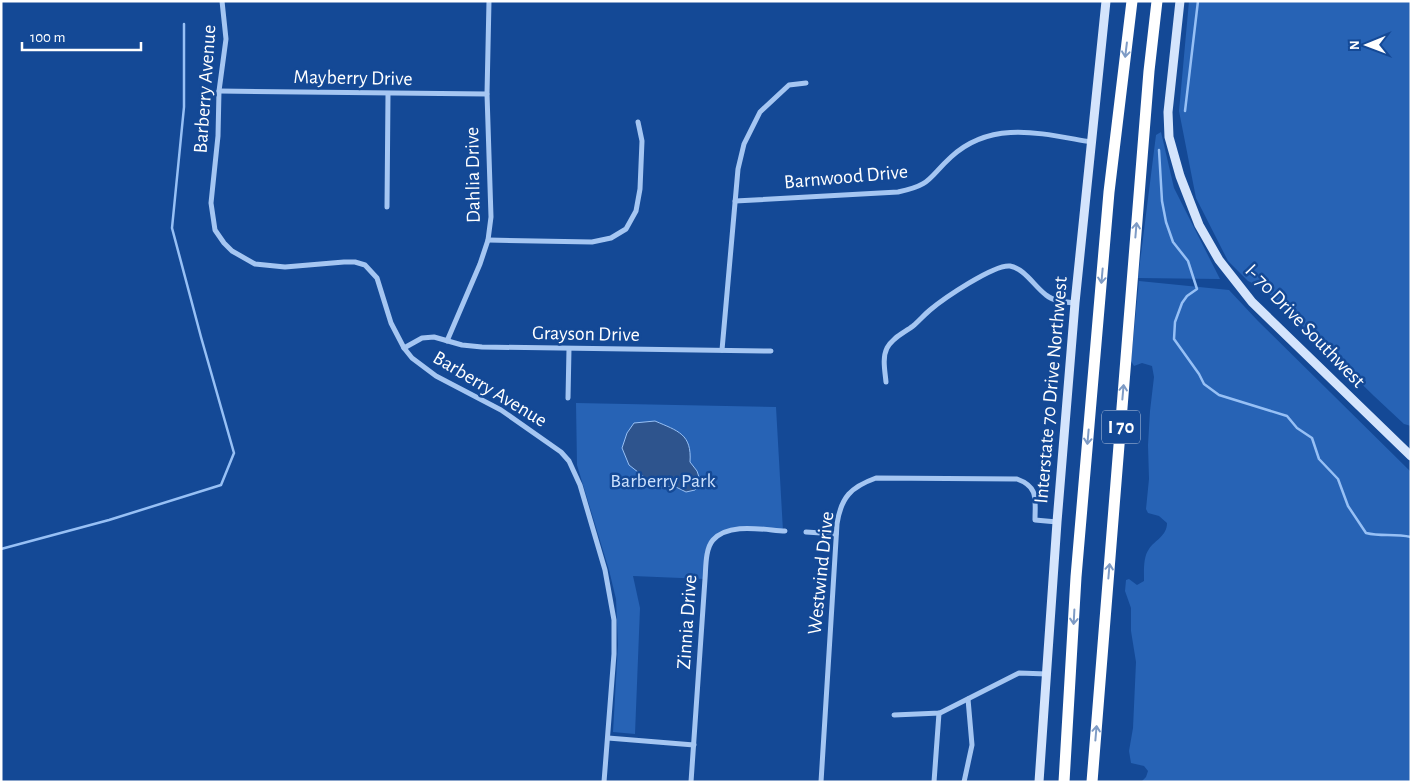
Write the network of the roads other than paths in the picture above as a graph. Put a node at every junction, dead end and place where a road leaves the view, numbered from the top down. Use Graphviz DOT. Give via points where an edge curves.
graph roads {
  1 [pos="222,1"];
  2 [pos="489,1"];
  3 [pos="1106,1"];
  4 [pos="1132,1"];
  5 [pos="1157,1"];
  6 [pos="1180,1"];
  7 [pos="806,82"];
  8 [pos="219,91"];
  9 [pos="388,94"];
  10 [pos="487,94"];
  11 [pos="638,122"];
  12 [pos="1091,142"];
  13 [pos="735,201"];
  14 [pos="387,207"];
  15 [pos="488,240"];
  16 [pos="1075,303"];
  17 [pos="447,340"];
  18 [pos="404,348"];
  19 [pos="569,349"];
  20 [pos="722,350"];
  21 [pos="771,351"];
  22 [pos="886,382"];
  23 [pos="568,398"];
  24 [pos="1411,456"];
  25 [pos="1057,522"];
  26 [pos="785,531"];
  27 [pos="806,532"];
  28 [pos="836,534"];
  29 [pos="1047,674"];
  30 [pos="968,699"];
  31 [pos="939,714"];
  32 [pos="894,716"];
  33 [pos="608,738"];
  34 [pos="694,745"];
  35 [pos="604,782"];
  36 [pos="692,782"];
  37 [pos="821,782"];
  38 [pos="934,782"];
  39 [pos="964,782"];
  40 [pos="1039,782"];
  41 [pos="1064,782"];
  42 [pos="1092,782"];
  1 -- 8 [label="street, Barberry Avenue" via="226,39"];
  2 -- 10 [label="street, Dahlia Drive"];
  3 -- 12 [label="street, Interstate 70 Drive Northwest"];
  4 -- 41 [label="highway, I 70, one-way" via="1109,192 1076,577"];
  42 -- 5 [label="highway, I 70, one-way"];
  6 -- 24 [label="street, I- 70 Drive Southwest" via="1168,112 1169,137 1199,225 1219,260 1252,302"];
  7 -- 13 [label="street" via="789,85 760,112 744,144"];
  8 -- 9 [label="street, Mayberry Drive"];
  8 -- 18 [label="street, Barberry Avenue" via="211,203 215,230 224,243 255,264 285,267 355,262 364,265 377,278 391,323"];
  9 -- 10 [label="street, Mayberry Drive"];
  9 -- 14 [label="street"];
  10 -- 15 [label="street, Dahlia Drive" via="491,216"];
  11 -- 15 [label="street" via="642,141 640,188 636,211 626,229 611,238 592,242"];
  12 -- 13 [label="street, Barnwood Drive" via="1021,131 1002,132 968,145 951,156 926,183 914,188 898,192"];
  12 -- 16 [label="street, Interstate 70 Drive Northwest"];
  13 -- 20 [label="street"];
  15 -- 17 [label="street, Dahlia Drive"];
  16 -- 22 [label="street" via="1047,296 1020,270 1009,266 992,270 950,295 915,325 896,336 884,358"];
  16 -- 25 [label="street, Interstate 70 Drive Northwest"];
  17 -- 18 [label="street, Grayson Drive" via="422,338"];
  17 -- 19 [label="street, Grayson Drive" via="482,347"];
  18 -- 33 [label="street, Barberry Avenue" via="427,371 501,410 569,461 580,485 605,570 614,620"];
  19 -- 20 [label="street, Grayson Drive"];
  19 -- 23 [label="street"];
  20 -- 21 [label="street, Grayson Drive"];
  25 -- 28 [label="street, Westwind Drive" via="1035,520 1032,487 1017,479 876,478 853,488 838,512"];
  25 -- 29 [label="street, Interstate 70 Drive Northwest"];
  26 -- 34 [label="street, Zinnia Drive" via="734,529 713,541 709,549"];
  27 -- 28 [label="street"];
  28 -- 37 [label="street, Westwind Drive"];
  29 -- 30 [label="street" via="1019,673"];
  29 -- 40 [label="street, Interstate 70 Drive Northwest"];
  30 -- 31 [label="street"];
  30 -- 39 [label="street" via="972,746"];
  31 -- 32 [label="street"];
  31 -- 38 [label="street"];
  33 -- 34 [label="street"];
  33 -- 35 [label="street, Barberry Avenue"];
  34 -- 36 [label="street, Zinnia Drive"];
}
